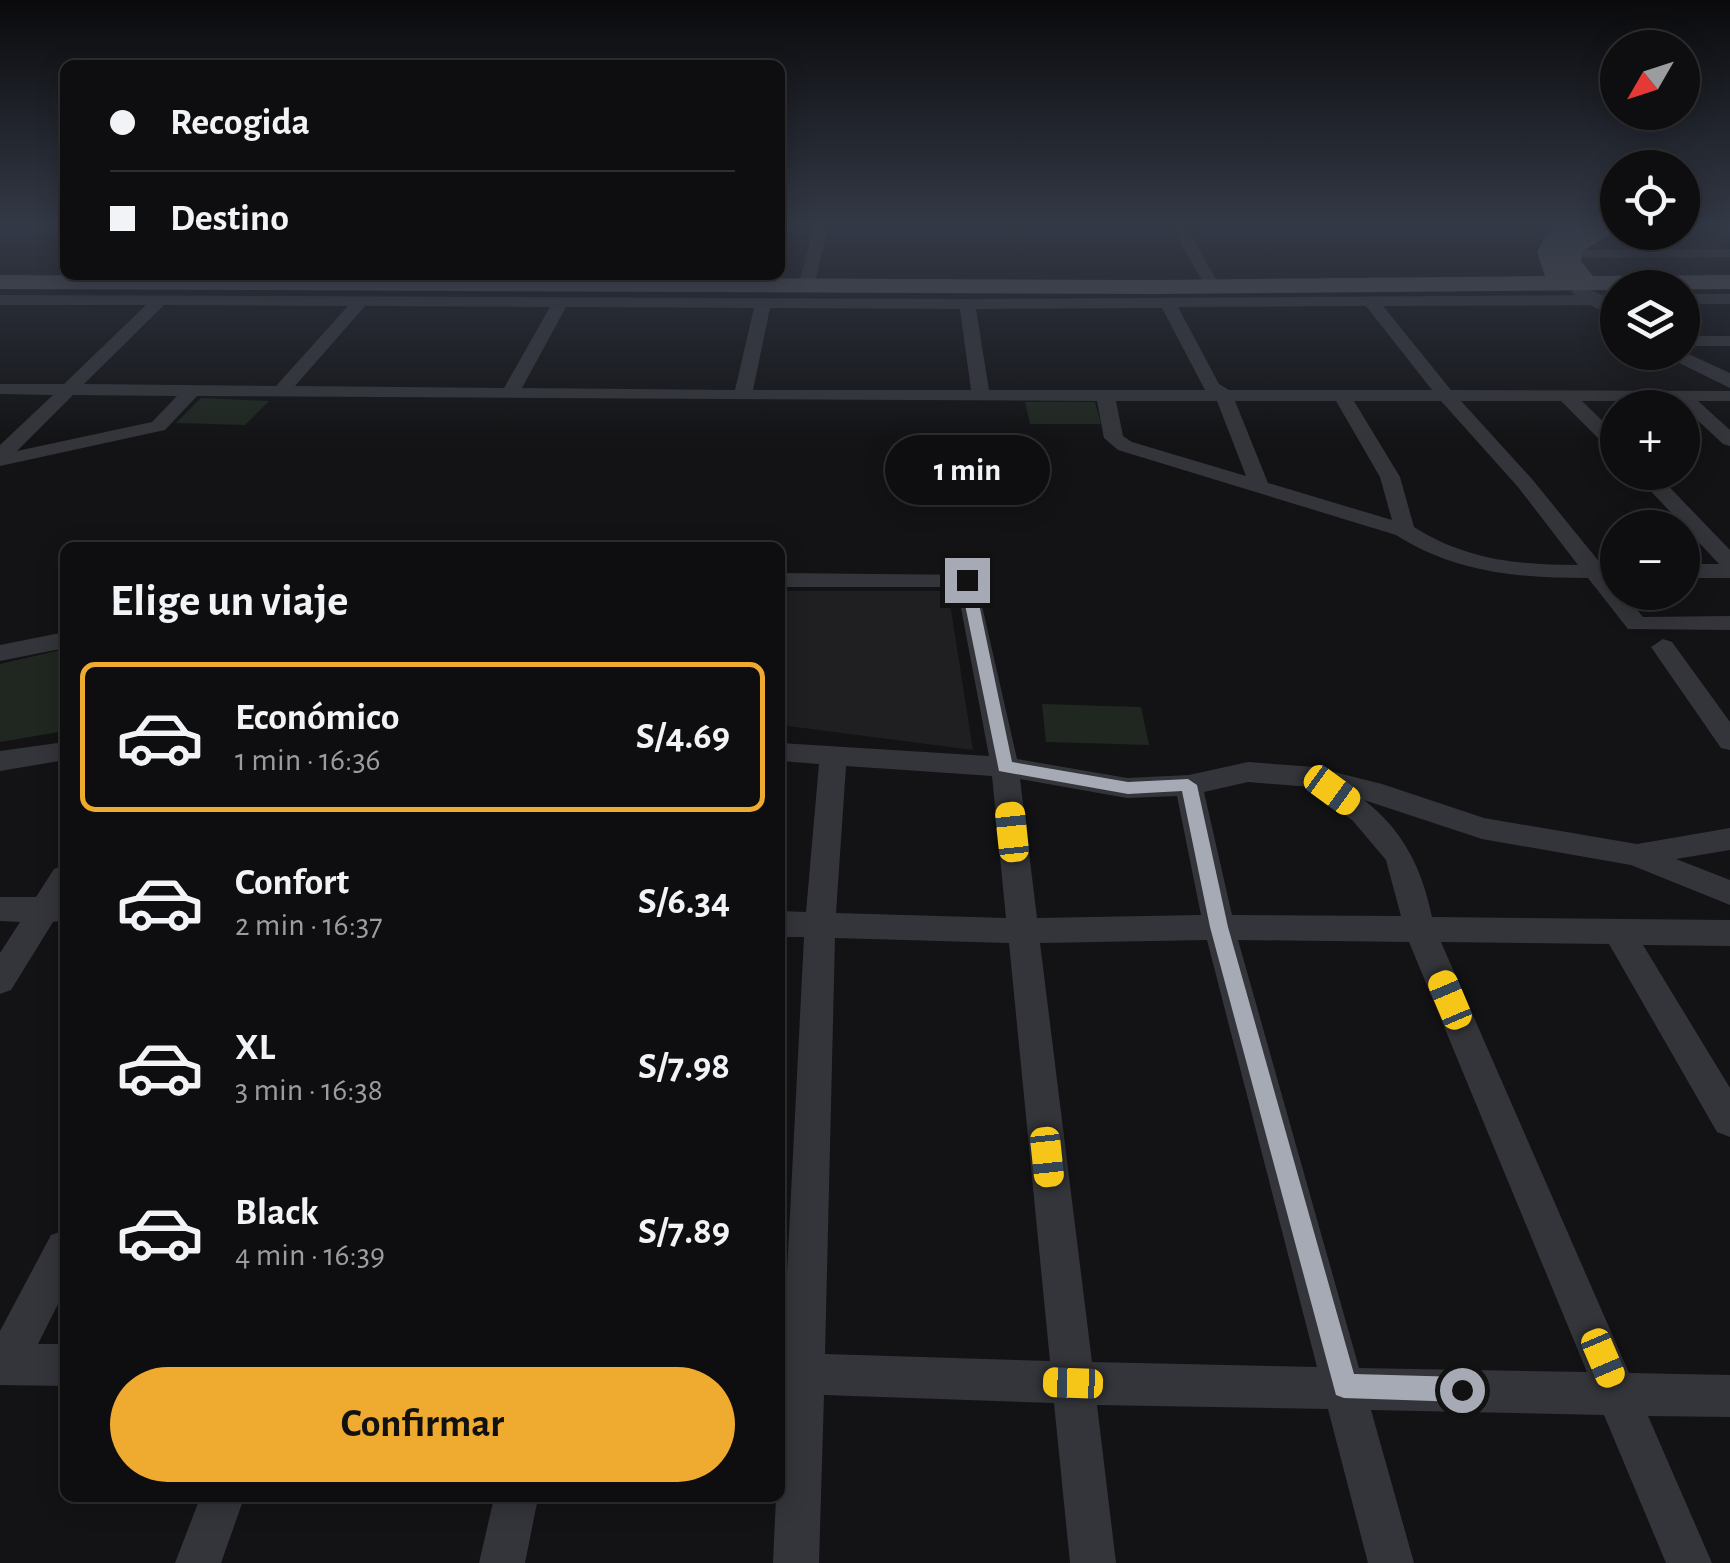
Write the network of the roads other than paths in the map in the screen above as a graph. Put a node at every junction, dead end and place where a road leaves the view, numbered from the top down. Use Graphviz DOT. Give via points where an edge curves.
graph roads {
  1 [pos="1599,297"];
  2 [pos="1730,299"];
  3 [pos="0,300"];
  4 [pos="160,300"];
  5 [pos="1700,300"];
  6 [pos="360,302"];
  7 [pos="560,302"];
  8 [pos="763,302"];
  9 [pos="1372,303"];
  10 [pos="966,304"];
  11 [pos="1168,304"];
  12 [pos="1700,341"];
  13 [pos="1730,341"];
  14 [pos="1700,367"];
  15 [pos="1730,381"];
  16 [pos="74,388"];
  17 [pos="0,389"];
  18 [pos="192,391"];
  19 [pos="280,392"];
  20 [pos="980,393"];
  21 [pos="510,394"];
  22 [pos="1104,394"];
  23 [pos="743,395"];
  24 [pos="1224,395"];
  25 [pos="1342,396"];
  26 [pos="1730,396"];
  27 [pos="1447,398"];
  28 [pos="1568,398"];
  29 [pos="1600,398"];
  30 [pos="1700,398"];
  31 [pos="1700,413"];
  32 [pos="1600,429"];
  33 [pos="1730,440"];
  34 [pos="0,458"];
  35 [pos="1260,487"];
  36 [pos="1661,490"];
  37 [pos="1404,530"];
  38 [pos="1730,562"];
  39 [pos="1590,570"];
  40 [pos="1600,570"];
  41 [pos="1700,571"];
  42 [pos="1730,571"];
  43 [pos="785,580"];
  44 [pos="1730,624"];
  45 [pos="60,641"];
  46 [pos="1663,647"];
  47 [pos="0,654"];
  48 [pos="1726,730"];
  49 [pos="60,752"];
  50 [pos="785,752"];
  51 [pos="833,757"];
  52 [pos="0,761"];
  53 [pos="1005,767"];
  54 [pos="1314,777"];
  55 [pos="1188,785"];
  56 [pos="1730,839"];
  57 [pos="1636,855"];
  58 [pos="1730,892"];
  59 [pos="0,909"];
  60 [pos="55,910"];
  61 [pos="785,924"];
  62 [pos="820,925"];
  63 [pos="1219,927"];
  64 [pos="1419,928"];
  65 [pos="1021,931"];
  66 [pos="1730,932"];
  67 [pos="1619,933"];
  68 [pos="0,980"];
  69 [pos="1730,1120"];
  70 [pos="60,1257"];
  71 [pos="3,1364"];
  72 [pos="60,1365"];
  73 [pos="792,1373"];
  74 [pos="1073,1383"];
  75 [pos="1344,1386"];
  76 [pos="1618,1394"];
  77 [pos="1730,1396"];
  78 [pos="221,1502"];
  79 [pos="515,1502"];
  80 [pos="198,1563"];
  81 [pos="502,1563"];
  82 [pos="796,1563"];
  83 [pos="1093,1563"];
  84 [pos="1391,1563"];
  85 [pos="1689,1563"];
  1 -- 9 [label="street"];
  2 -- 5 [label="street"];
  3 -- 4 [label="street"];
  4 -- 6 [label="street"];
  4 -- 16 [label="street"];
  6 -- 7 [label="street"];
  6 -- 19 [label="street"];
  7 -- 8 [label="street"];
  7 -- 21 [label="street"];
  8 -- 10 [label="street"];
  8 -- 23 [label="street"];
  9 -- 11 [label="street"];
  9 -- 27 [label="street"];
  10 -- 11 [label="street"];
  10 -- 20 [label="street"];
  11 -- 24 [label="street" via="1212,386"];
  12 -- 13 [label="street"];
  14 -- 15 [label="street"];
  16 -- 17 [label="street"];
  16 -- 18 [label="street"];
  16 -- 34 [label="street"];
  18 -- 19 [label="street"];
  18 -- 34 [label="street" via="158,426"];
  19 -- 21 [label="street"];
  20 -- 22 [label="street"];
  20 -- 23 [label="street"];
  21 -- 23 [label="street"];
  22 -- 24 [label="street"];
  22 -- 35 [label="street" via="1119,443"];
  24 -- 25 [label="street"];
  24 -- 35 [label="street"];
  25 -- 27 [label="street"];
  25 -- 37 [label="street" via="1403,508"];
  26 -- 30 [label="street"];
  27 -- 28 [label="street"];
  27 -- 39 [label="street" via="1525,483"];
  28 -- 29 [label="street"];
  28 -- 32 [label="street"];
  31 -- 33 [label="street"];
  35 -- 37 [label="street"];
  36 -- 38 [label="street"];
  37 -- 39 [label="street" via="1492,570"];
  39 -- 40 [label="street"];
  39 -- 44 [label="street" via="1636,624"];
  41 -- 42 [label="street"];
  43 -- 53 [label="street" via="967,580"];
  45 -- 47 [label="street"];
  46 -- 48 [label="street"];
  49 -- 52 [label="street"];
  50 -- 51 [label="street"];
  51 -- 53 [label="street"];
  51 -- 62 [label="street"];
  53 -- 55 [label="street" via="1128,788"];
  53 -- 65 [label="street"];
  54 -- 55 [label="street" via="1248,772"];
  54 -- 57 [label="street" via="1482,828"];
  54 -- 64 [label="street" via="1380,828 1402,858"];
  55 -- 63 [label="street"];
  56 -- 57 [label="street"];
  57 -- 58 [label="street"];
  59 -- 60 [label="street"];
  60 -- 68 [label="street"];
  61 -- 62 [label="street"];
  62 -- 65 [label="street"];
  62 -- 73 [label="street"];
  63 -- 64 [label="street"];
  63 -- 65 [label="street"];
  63 -- 75 [label="street"];
  64 -- 67 [label="street"];
  64 -- 76 [label="street"];
  65 -- 74 [label="street"];
  66 -- 67 [label="street"];
  67 -- 69 [label="street"];
  70 -- 71 [label="street"];
  71 -- 72 [label="street"];
  73 -- 74 [label="street"];
  73 -- 82 [label="street"];
  74 -- 75 [label="street"];
  74 -- 83 [label="street"];
  75 -- 76 [label="street"];
  75 -- 84 [label="street"];
  76 -- 77 [label="street"];
  76 -- 85 [label="street"];
  78 -- 80 [label="street"];
  79 -- 81 [label="street"];
}
